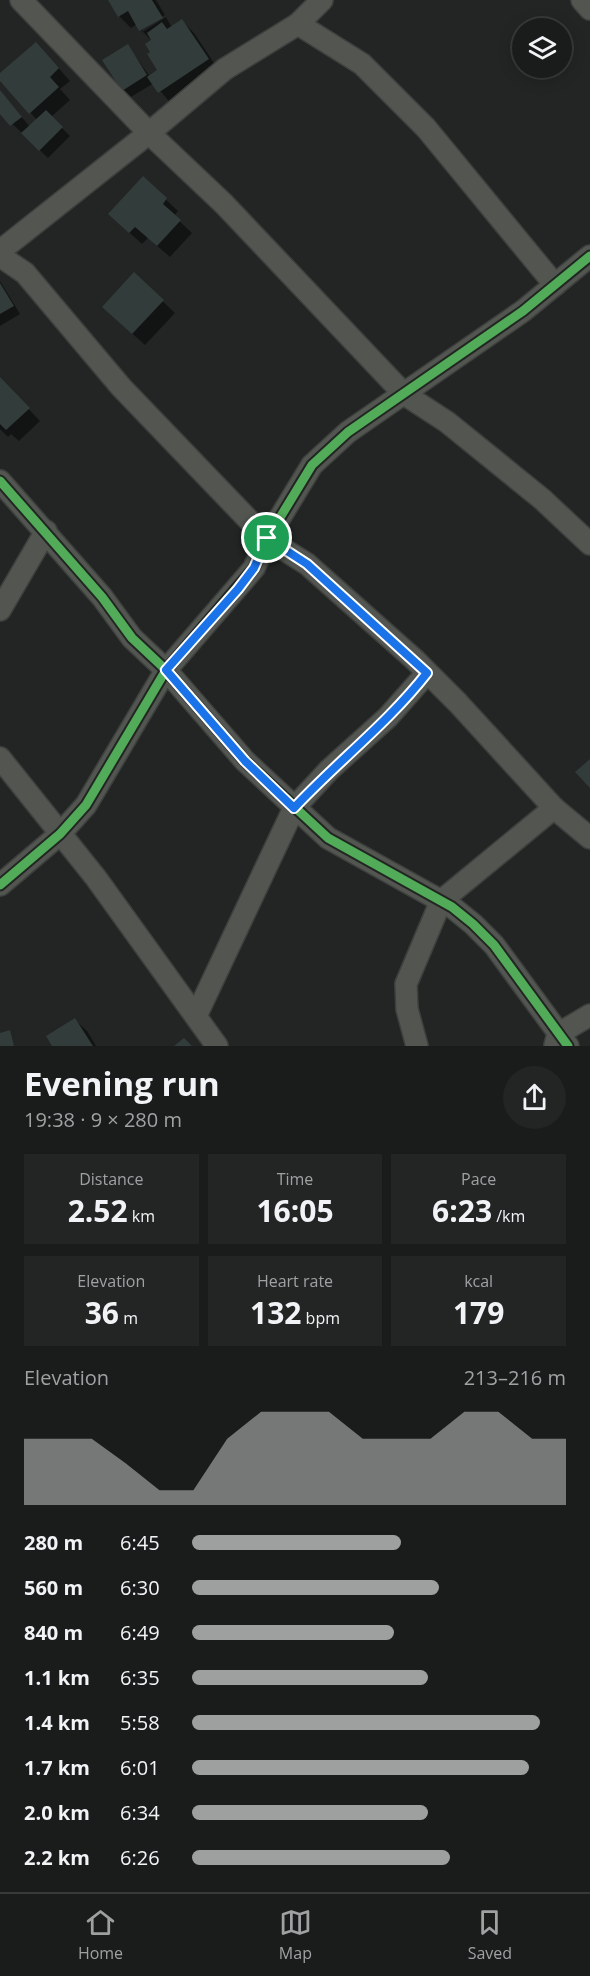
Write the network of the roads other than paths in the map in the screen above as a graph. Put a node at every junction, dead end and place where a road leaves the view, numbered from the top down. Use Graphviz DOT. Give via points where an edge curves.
graph roads {
  1 [pos="21,0"];
  2 [pos="321,0"];
  3 [pos="582,0"];
  4 [pos="590,9"];
  5 [pos="298,24"];
  6 [pos="149,133"];
  7 [pos="0,250"];
  8 [pos="0,256"];
  9 [pos="590,256"];
  10 [pos="555,285"];
  11 [pos="404,394"];
  12 [pos="0,481"];
  13 [pos="46,531"];
  14 [pos="267,538"];
  15 [pos="590,544"];
  16 [pos="0,610"];
  17 [pos="166,670"];
  18 [pos="427,673"];
  19 [pos="0,758"];
  20 [pos="554,807"];
  21 [pos="294,808"];
  22 [pos="60,834"];
  23 [pos="590,837"];
  24 [pos="0,885"];
  25 [pos="441,901"];
  26 [pos="590,1015"];
  27 [pos="196,1016"];
  28 [pos="560,1042"];
  29 [pos="217,1046"];
  30 [pos="417,1046"];
  1 -- 6 [label="street"];
  2 -- 5 [label="street"];
  3 -- 4 [label="street"];
  5 -- 6 [label="street" via="225,69"];
  5 -- 10 [label="street" via="362,64 426,128"];
  6 -- 7 [label="street"];
  6 -- 11 [label="street" via="224,204"];
  8 -- 14 [label="street" via="25,273 121,387"];
  9 -- 10 [label="street"];
  10 -- 11 [label="street"];
  11 -- 14 [label="street" via="348,432 312,465"];
  11 -- 15 [label="street" via="447,422 542,499"];
  12 -- 13 [label="street"];
  13 -- 16 [label="street"];
  13 -- 17 [label="street" via="132,638"];
  14 -- 17 [label="street" via="254,568 238,589"];
  14 -- 18 [label="street" via="307,564"];
  17 -- 21 [label="street" via="245,761"];
  17 -- 22 [label="street" via="86,805"];
  18 -- 20 [label="street"];
  18 -- 21 [label="street" via="388,717"];
  19 -- 22 [label="street"];
  20 -- 23 [label="street"];
  20 -- 25 [label="street"];
  21 -- 25 [label="street" via="328,838"];
  21 -- 27 [label="street"];
  22 -- 24 [label="street"];
  22 -- 27 [label="street"];
  25 -- 28 [label="street" via="494,945"];
  25 -- 30 [label="street" via="406,984 407,1009"];
  26 -- 28 [label="street"];
  27 -- 29 [label="street"];
}
